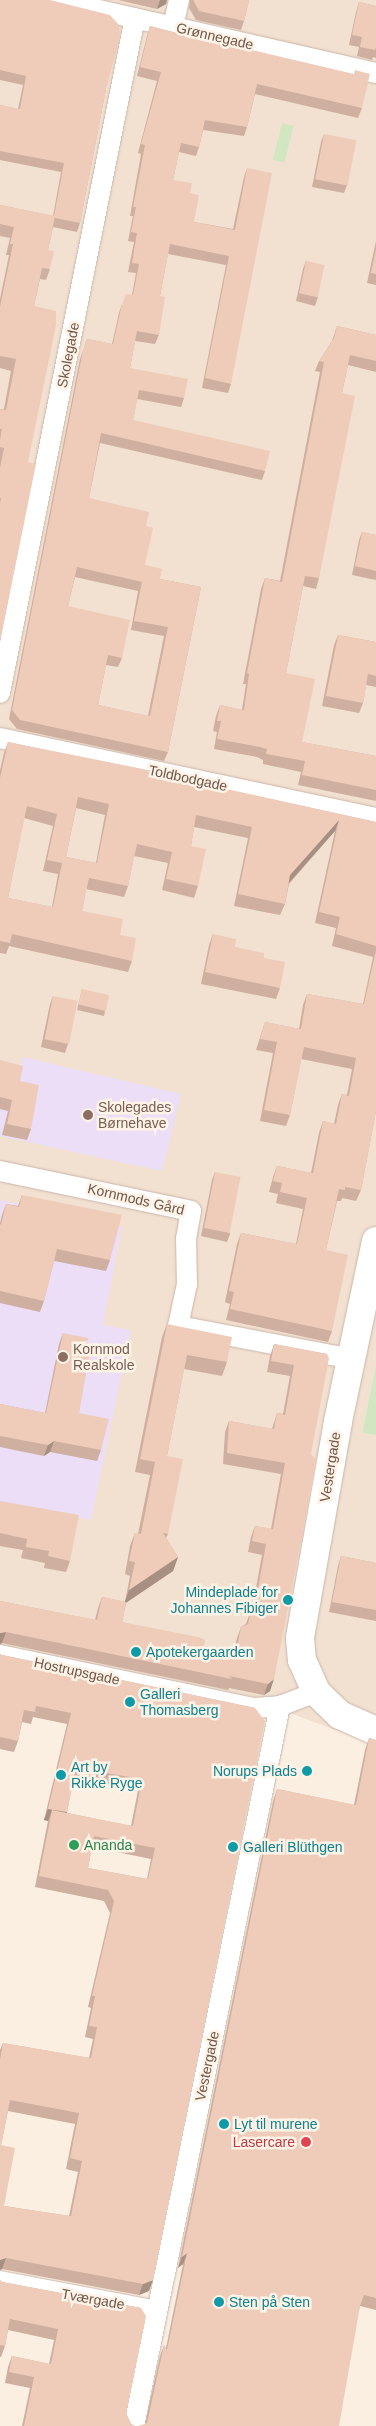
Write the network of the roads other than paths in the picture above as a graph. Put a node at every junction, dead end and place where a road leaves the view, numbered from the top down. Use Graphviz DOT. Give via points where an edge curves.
graph roads {
  1 [pos="55,0"];
  2 [pos="179,0"];
  3 [pos="135,18"];
  4 [pos="173,26"];
  5 [pos="376,73"];
  6 [pos="0,693"];
  7 [pos="0,738"];
  8 [pos="376,818"];
  9 [pos="0,1171"];
  10 [pos="376,1241"];
  11 [pos="352,1359"];
  12 [pos="0,1656"];
  13 [pos="316,1692"];
  14 [pos="280,1706"];
  15 [pos="376,1731"];
  16 [pos="0,2282"];
  17 [pos="157,2311"];
  18 [pos="134,2426"];
  1 -- 3 [label="street, Grønnegade"];
  2 -- 4 [label="street"];
  3 -- 4 [label="street, Grønnegade"];
  3 -- 6 [label="street, Skolegade"];
  4 -- 5 [label="street, Grønnegade"];
  7 -- 8 [label="street, Toldbodgade"];
  9 -- 11 [label="street, Kornmods Gård" via="191,1211 186,1238 187,1284 178,1326"];
  10 -- 11 [label="street, Vestergade"];
  11 -- 13 [label="street, Vestergade" via="303,1615 302,1660"];
  12 -- 14 [label="street, Hostrupsgade" via="254,1708"];
  13 -- 14 [label="street, Hostrupsgade"];
  13 -- 15 [label="street" via="340,1715"];
  14 -- 17 [label="street, Vestergade"];
  16 -- 17 [label="street, Tværgade"];
  17 -- 18 [label="street, Vestergade"];
}
